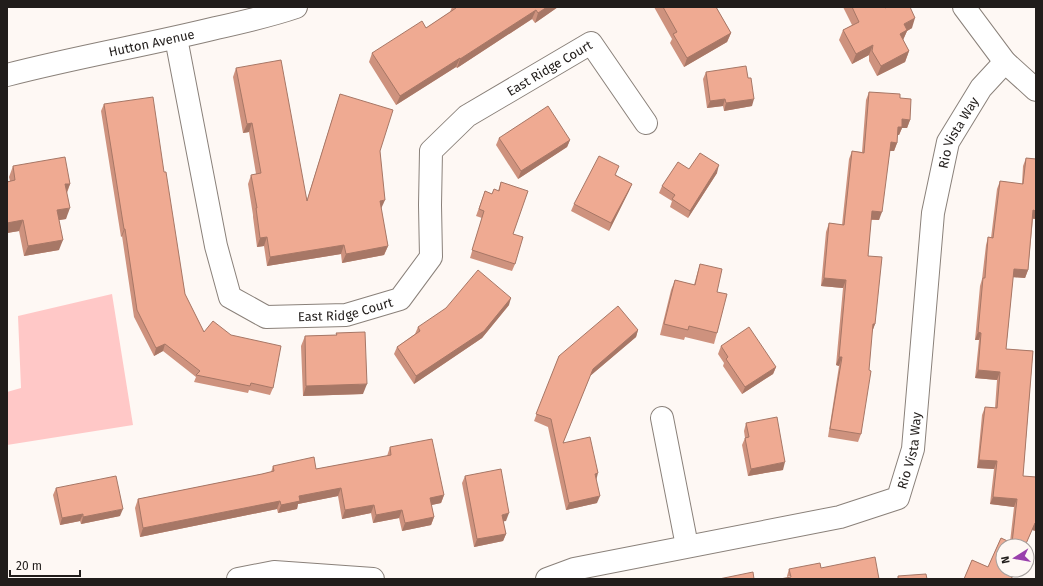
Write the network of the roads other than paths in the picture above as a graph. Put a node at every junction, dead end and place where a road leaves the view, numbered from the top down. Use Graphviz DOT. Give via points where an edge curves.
graph roads {
  1 [pos="296,7"];
  2 [pos="964,7"];
  3 [pos="176,38"];
  4 [pos="1005,62"];
  5 [pos="7,75"];
  6 [pos="1036,90"];
  7 [pos="646,123"];
  8 [pos="662,418"];
  9 [pos="687,546"];
  10 [pos="238,579"];
  11 [pos="373,579"];
  12 [pos="548,579"];
  1 -- 3 [label="street, Hutton Avenue"];
  2 -- 4 [label="street"];
  3 -- 5 [label="street, Hutton Avenue"];
  3 -- 7 [label="street, East Ridge Court" via="216,246 230,297 266,317 346,316 400,299 431,257 431,151 467,116 592,43"];
  4 -- 6 [label="street"];
  4 -- 9 [label="street, Rio Vista Way" via="981,88 948,142 933,213 913,449 898,498 840,517"];
  8 -- 9 [label="street"];
  9 -- 12 [label="street, Rio Vista Way" via="574,569"];
  10 -- 11 [label="street" via="274,572"];
}
